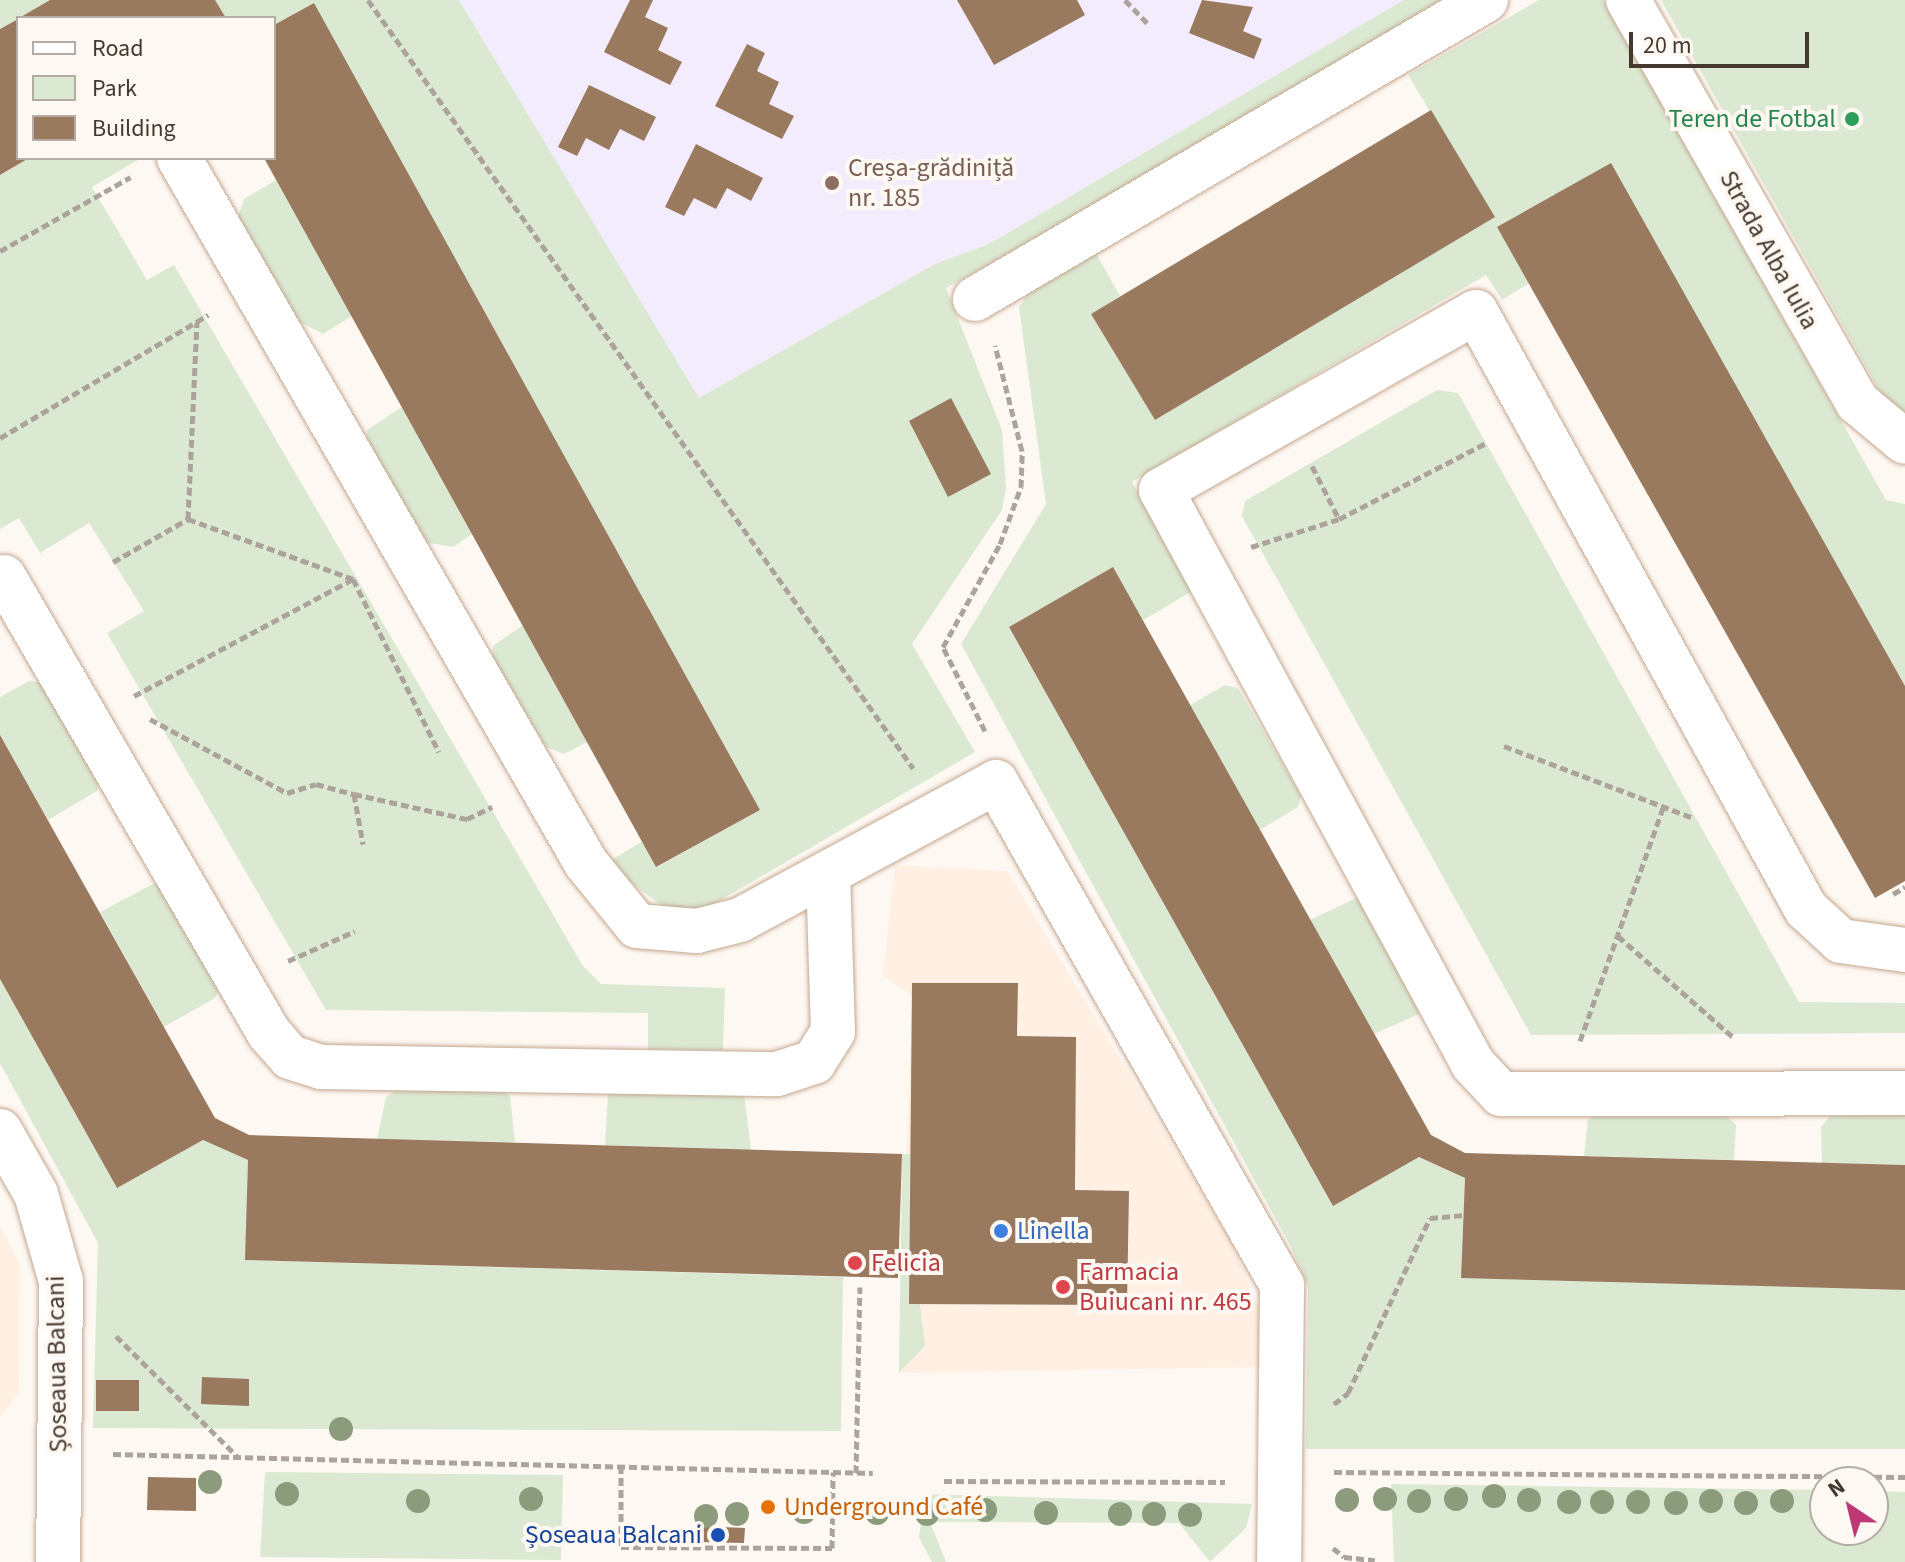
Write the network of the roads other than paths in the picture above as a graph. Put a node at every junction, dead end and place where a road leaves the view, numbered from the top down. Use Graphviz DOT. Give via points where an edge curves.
graph roads {
  1 [pos="1486,0"];
  2 [pos="1628,0"];
  3 [pos="180,160"];
  4 [pos="975,299"];
  5 [pos="1905,442"];
  6 [pos="4,577"];
  7 [pos="828,876"];
  8 [pos="1905,950"];
  9 [pos="1905,1093"];
  10 [pos="0,1131"];
  11 [pos="58,1562"];
  12 [pos="1279,1562"];
  1 -- 4 [label="lane"];
  2 -- 5 [label="lane, Strada Alba Iulia" via="1857,402"];
  3 -- 7 [label="lane" via="618,910 637,926 697,931 740,920"];
  6 -- 7 [label="lane" via="104,712 240,983 290,1057 321,1067 777,1074 814,1062 833,1032"];
  7 -- 12 [label="lane" via="996,782 1265,1244 1282,1285"];
  8 -- 9 [label="lane" via="1862,947 1821,927 1769,844 1476,312 1161,490 1473,1064 1501,1094"];
  10 -- 11 [label="lane, Șoseaua Balcani" via="36,1194 61,1281"];
}
